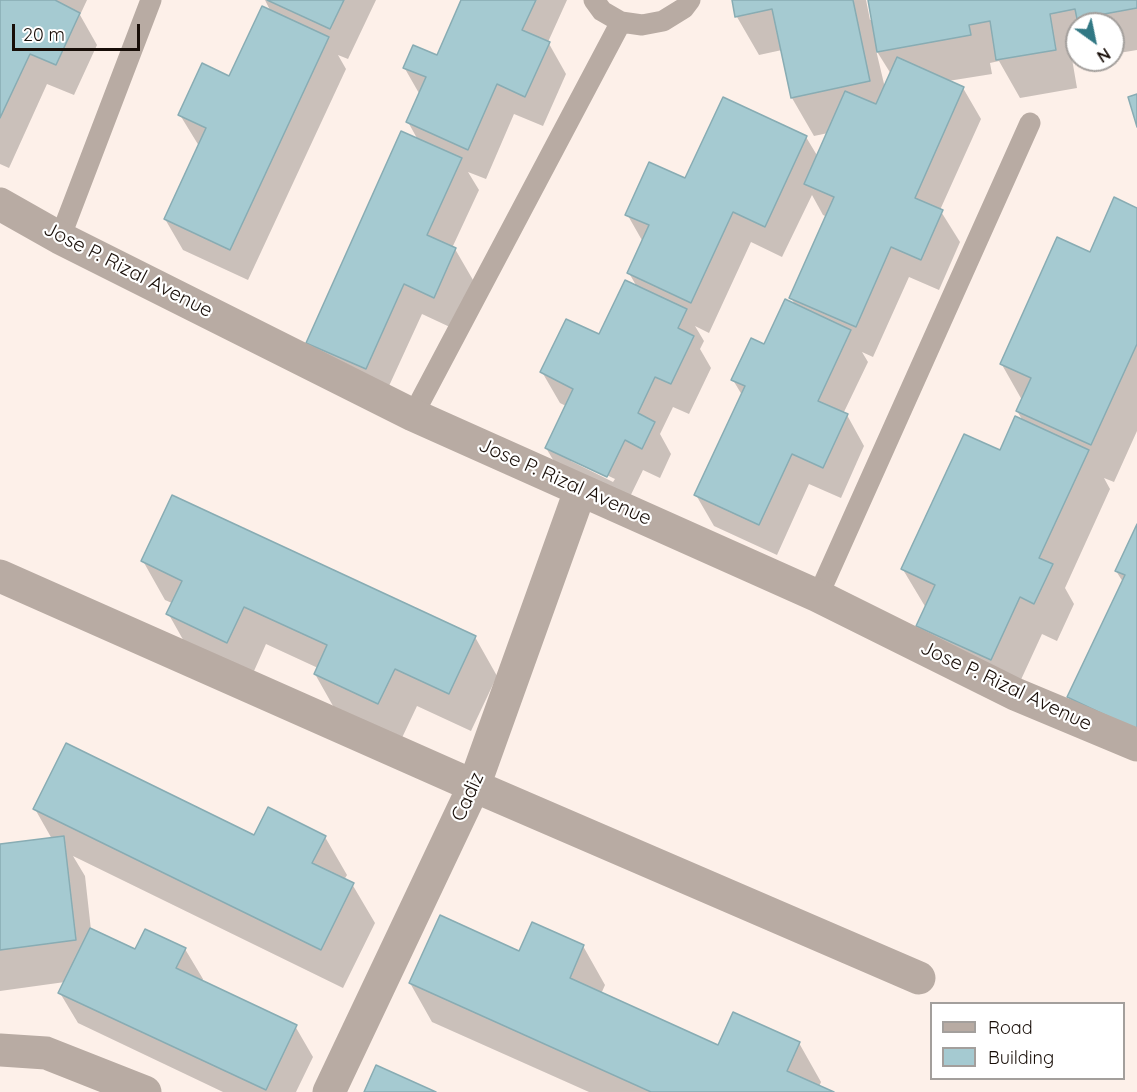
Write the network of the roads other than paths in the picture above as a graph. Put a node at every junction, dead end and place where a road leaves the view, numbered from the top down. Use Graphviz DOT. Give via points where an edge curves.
graph roads {
  1 [pos="152,0"];
  2 [pos="594,0"];
  3 [pos="690,0"];
  4 [pos="621,21"];
  5 [pos="1030,123"];
  6 [pos="0,204"];
  7 [pos="60,238"];
  8 [pos="413,415"];
  9 [pos="580,491"];
  10 [pos="0,576"];
  11 [pos="818,596"];
  12 [pos="1137,745"];
  13 [pos="474,786"];
  14 [pos="919,978"];
  15 [pos="0,1050"];
  16 [pos="145,1092"];
  17 [pos="329,1092"];
  1 -- 7 [label="lane"];
  2 -- 4 [label="lane" via="602,11"];
  3 -- 4 [label="lane" via="663,21 642,25"];
  4 -- 8 [label="lane"];
  5 -- 11 [label="lane"];
  6 -- 7 [label="street, Jose P. Rizal Avenue"];
  7 -- 8 [label="street, Jose P. Rizal Avenue"];
  8 -- 9 [label="street, Jose P. Rizal Avenue"];
  9 -- 11 [label="street, Jose P. Rizal Avenue"];
  9 -- 13 [label="street, Cadiz"];
  10 -- 13 [label="street"];
  11 -- 12 [label="street, Jose P. Rizal Avenue" via="1015,694"];
  13 -- 14 [label="street"];
  13 -- 17 [label="street, Cadiz"];
  15 -- 16 [label="street" via="46,1053"];
}
